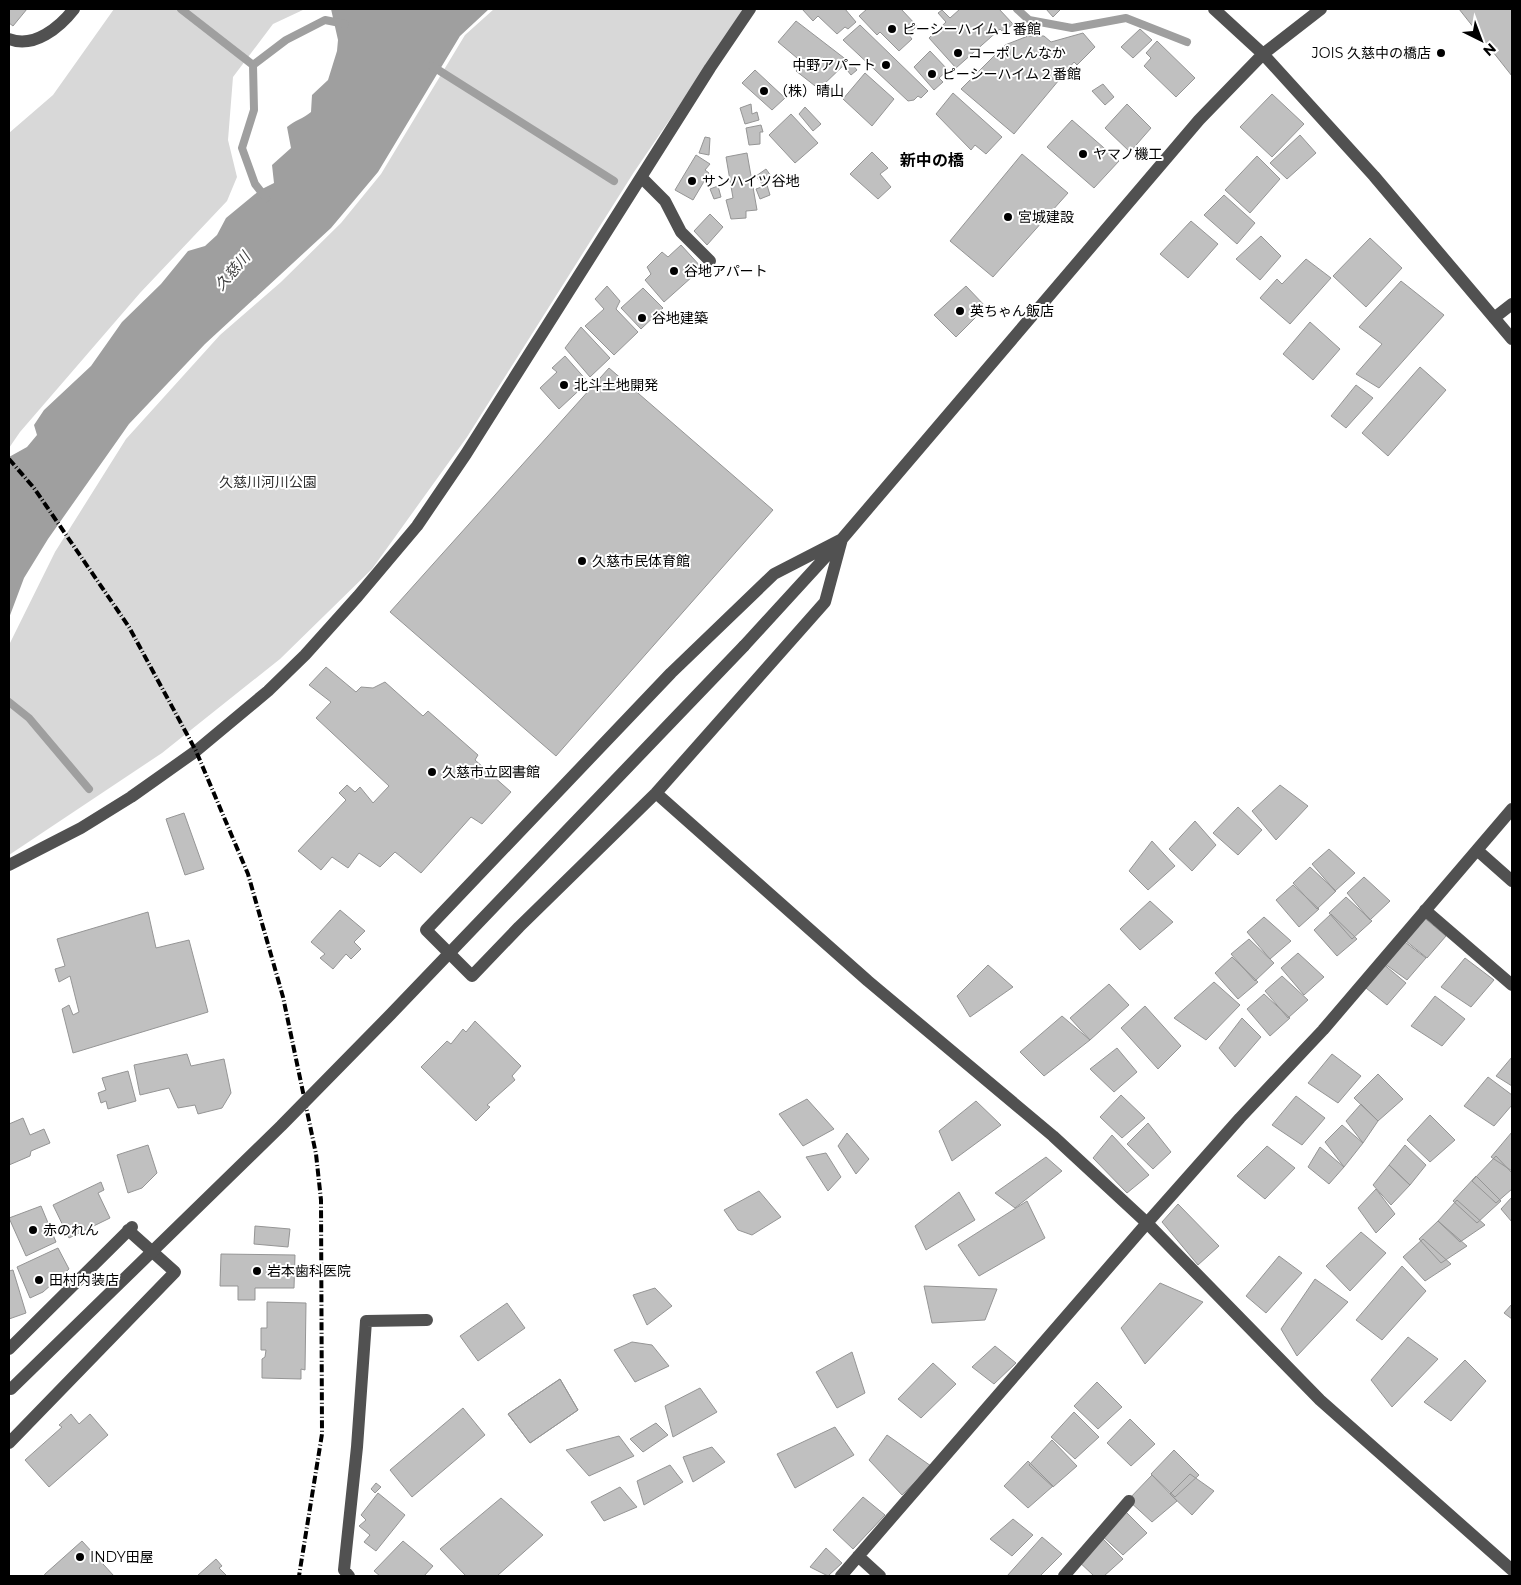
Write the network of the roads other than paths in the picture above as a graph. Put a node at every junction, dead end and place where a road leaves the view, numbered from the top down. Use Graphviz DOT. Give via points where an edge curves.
graph roads {
  1 [pos="74,9"];
  2 [pos="750,9"];
  3 [pos="1214,9"];
  4 [pos="1321,9"];
  5 [pos="9,39"];
  6 [pos="1263,54"];
  7 [pos="641,177"];
  8 [pos="710,261"];
  9 [pos="1512,304"];
  10 [pos="1494,318"];
  11 [pos="1512,340"];
  12 [pos="842,539"];
  13 [pos="656,793"];
  14 [pos="1512,809"];
  15 [pos="1477,850"];
  16 [pos="9,865"];
  17 [pos="1512,880"];
  18 [pos="1425,910"];
  19 [pos="1512,985"];
  20 [pos="1147,1223"];
  21 [pos="427,1320"];
  22 [pos="9,1349"];
  23 [pos="10,1390"];
  24 [pos="9,1443"];
  25 [pos="1129,1501"];
  26 [pos="858,1556"];
  27 [pos="1512,1570"];
  28 [pos="350,1576"];
  29 [pos="841,1576"];
  30 [pos="880,1576"];
  31 [pos="1064,1576"];
  1 -- 5 [label="street" via="52,31 35,40"];
  2 -- 7 [label="street"];
  3 -- 6 [label="street"];
  4 -- 6 [label="street"];
  6 -- 10 [label="street" via="1374,176"];
  6 -- 12 [label="street" via="1199,120"];
  7 -- 8 [label="street" via="665,201 681,232"];
  7 -- 16 [label="street" via="466,454 416,526 305,655 268,691 196,751 81,828"];
  9 -- 10 [label="street"];
  10 -- 11 [label="street"];
  12 -- 13 [label="street" via="825,602"];
  12 -- 13 [label="street" via="774,574 664,680 426,930 472,976"];
  12 -- 23 [label="street, bridge" via="744,646 391,1014"];
  13 -- 20 [label="street" via="868,980 1053,1136"];
  14 -- 15 [label="street"];
  15 -- 17 [label="street"];
  15 -- 18 [label="street"];
  18 -- 19 [label="street"];
  18 -- 20 [label="street" via="1323,1030"];
  20 -- 26 [label="street"];
  20 -- 27 [label="street" via="1320,1400"];
  21 -- 28 [label="street" via="366,1321 344,1570"];
  22 -- 24 [label="street" via="130,1228 175,1272"];
  25 -- 31 [label="street"];
  26 -- 29 [label="street"];
  26 -- 30 [label="street"];
}
